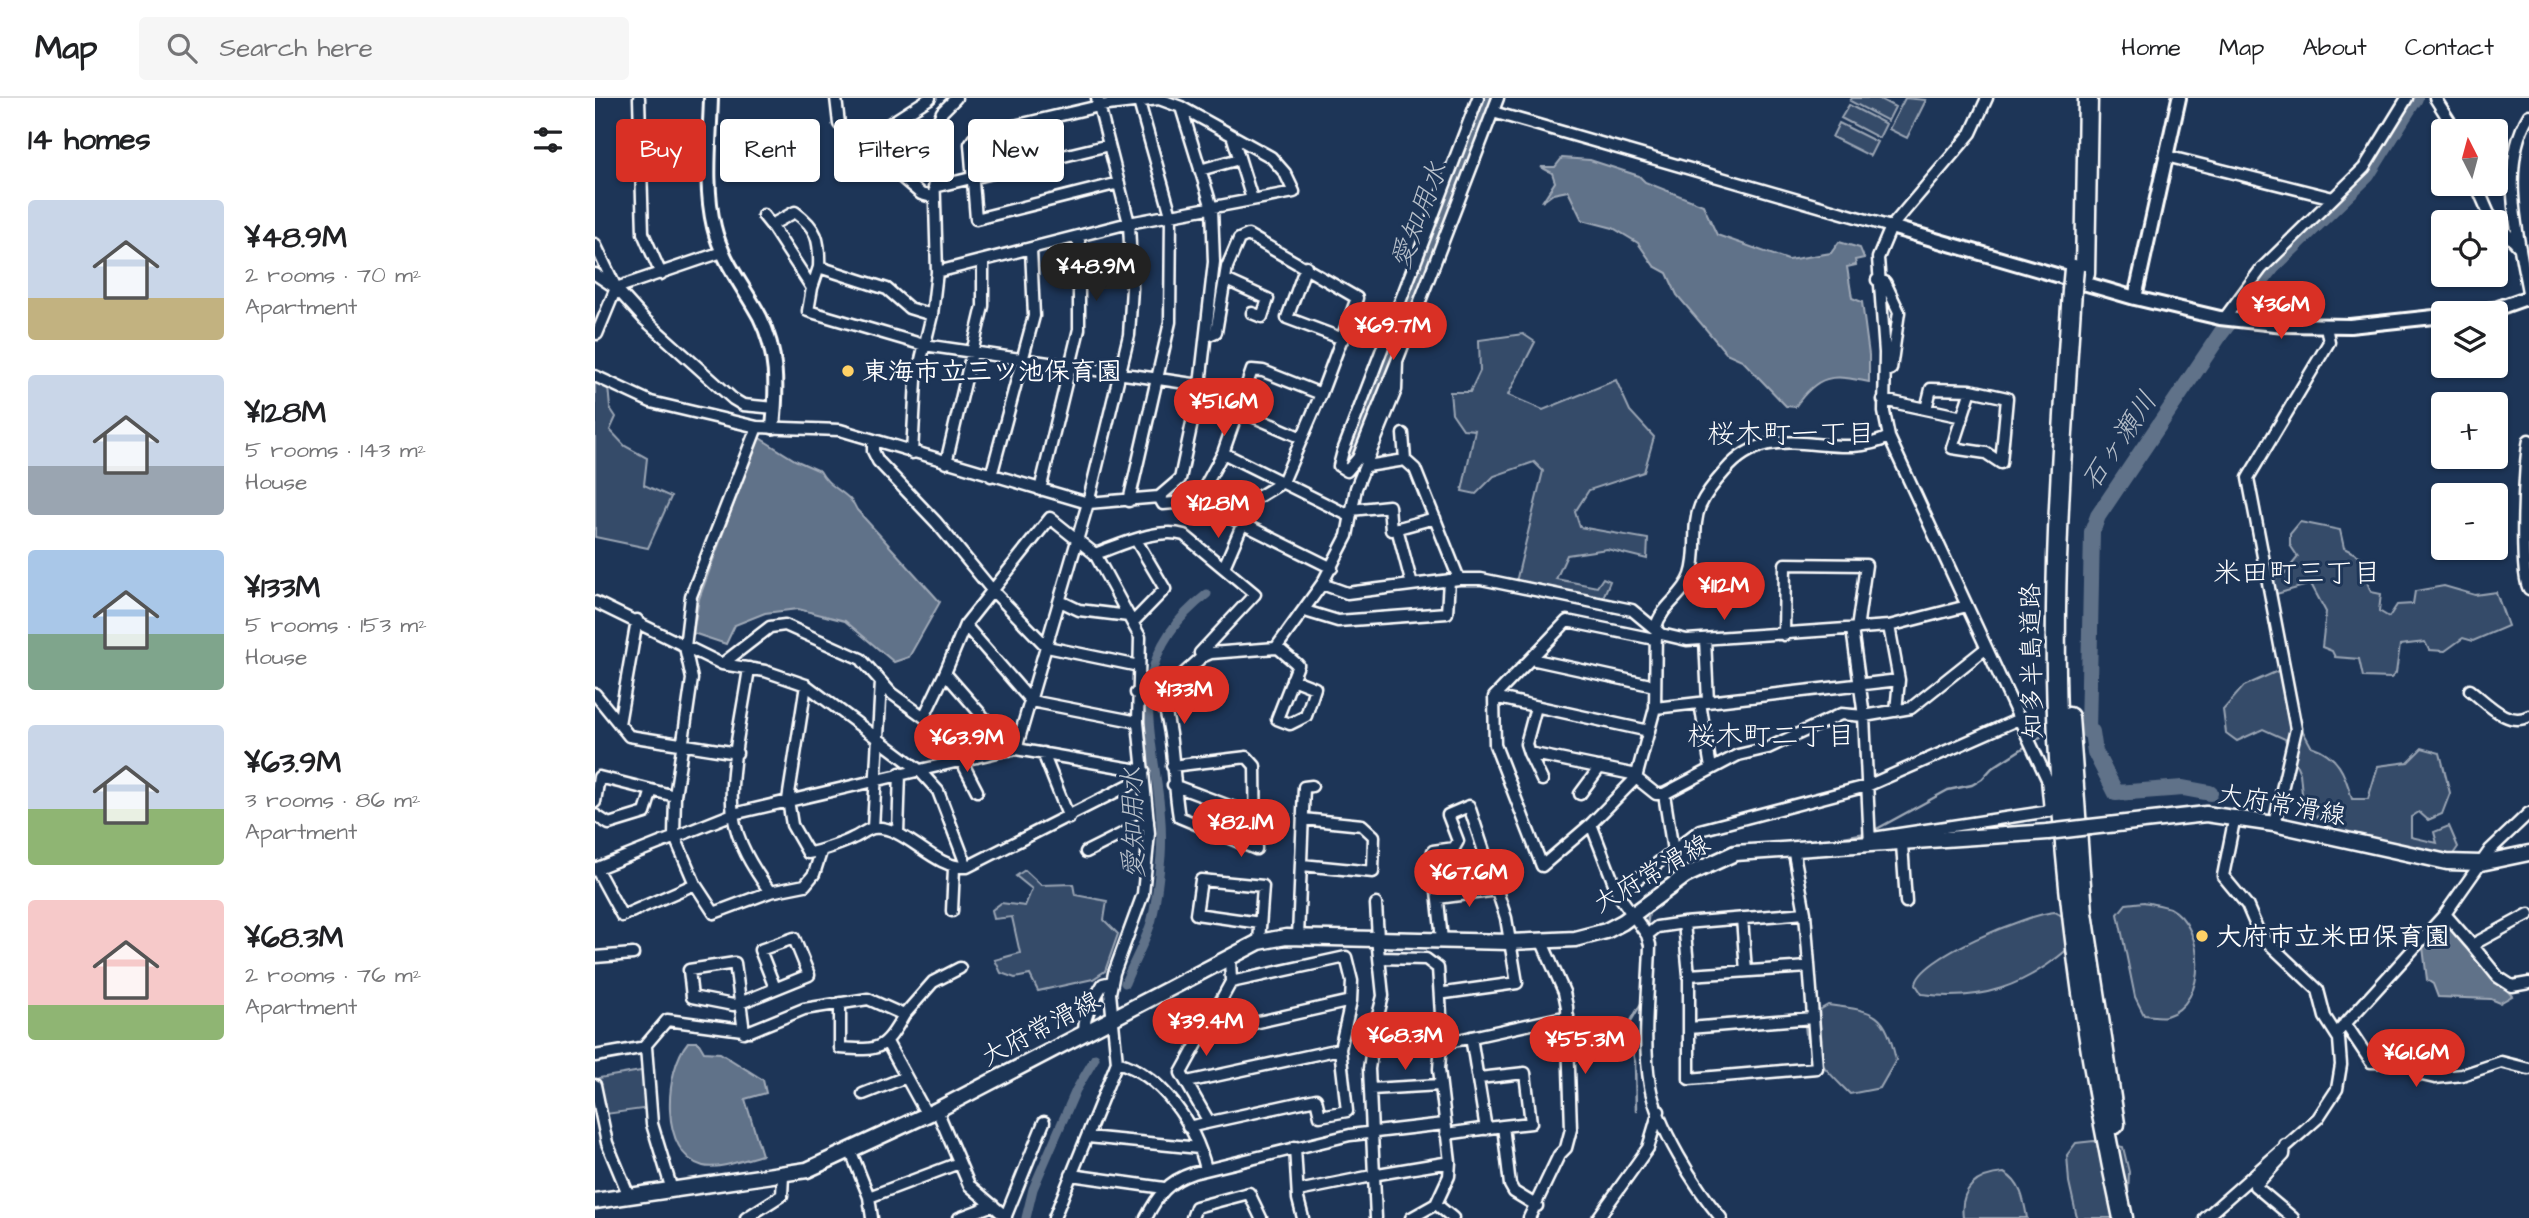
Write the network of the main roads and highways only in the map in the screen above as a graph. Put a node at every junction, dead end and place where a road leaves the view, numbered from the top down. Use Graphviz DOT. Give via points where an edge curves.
graph roads {
  1 [pos="2076,98"];
  2 [pos="2088,98"];
  3 [pos="2079,281"];
  4 [pos="2529,853"];
  5 [pos="595,1201"];
  6 [pos="2123,1218"];
  7 [pos="2134,1218"];
  1 -- 3 [label="highway, 知多半島道路"];
  2 -- 3 [label="highway, 知多半島道路"];
  3 -- 6 [label="highway, 知多半島道路" via="2057,541 2061,807 2085,1023"];
  3 -- 7 [label="highway, 知多半島道路" via="2067,636 2074,806 2097,1021"];
  4 -- 5 [label="main road, 大府常滑線, bridge" via="2481,863 2448,862 2235,816 2182,814 2048,832 1754,850 1719,859 1685,876 1632,917 1590,936 1542,942 1298,937 1259,942 932,1112 807,1170"];
}
